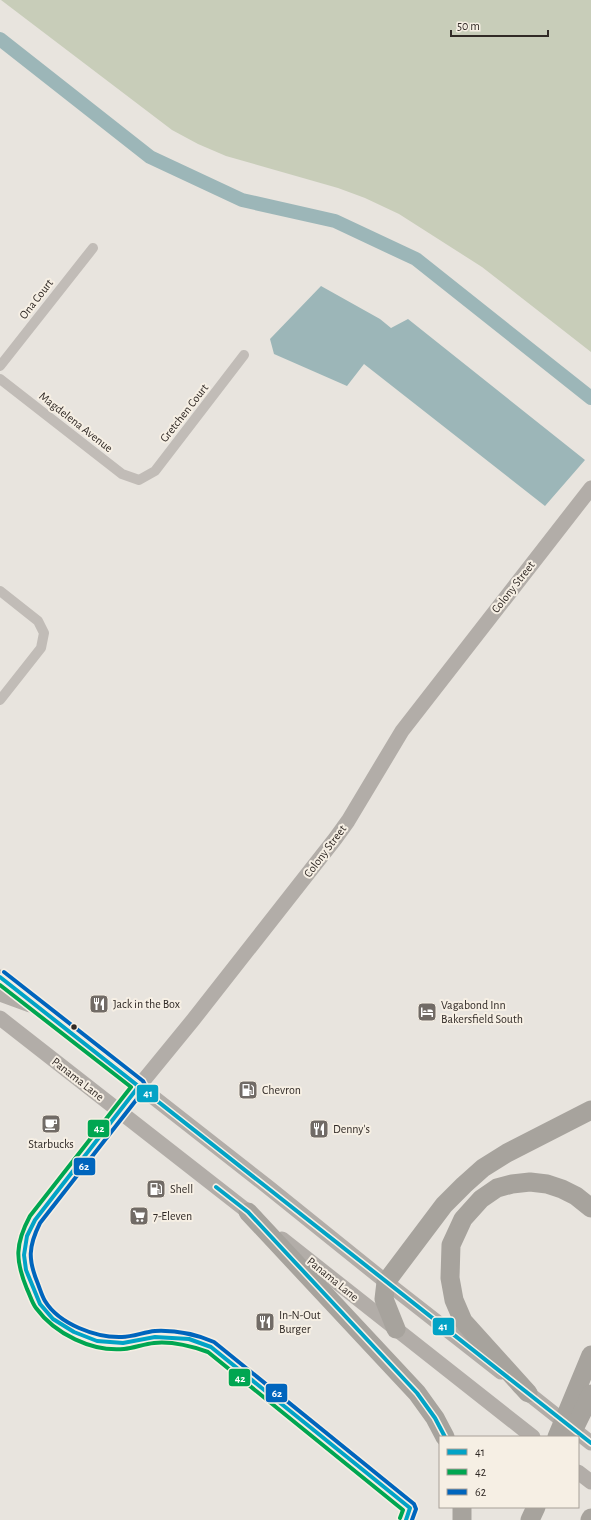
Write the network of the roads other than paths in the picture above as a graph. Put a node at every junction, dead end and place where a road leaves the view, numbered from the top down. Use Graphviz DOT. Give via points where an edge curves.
graph roads {
  1 [pos="93,248"];
  2 [pos="244,355"];
  3 [pos="0,366"];
  4 [pos="0,378"];
  5 [pos="138,480"];
  6 [pos="591,488"];
  7 [pos="0,591"];
  8 [pos="0,700"];
  9 [pos="0,977"];
  10 [pos="0,994"];
  11 [pos="39,1008"];
  12 [pos="0,1018"];
  13 [pos="138,1086"];
  14 [pos="591,1110"];
  15 [pos="119,1111"];
  16 [pos="47,1205"];
  17 [pos="591,1208"];
  18 [pos="248,1212"];
  19 [pos="386,1282"];
  20 [pos="396,1329"];
  21 [pos="591,1355"];
  22 [pos="528,1393"];
  23 [pos="591,1394"];
  24 [pos="444,1436"];
  25 [pos="532,1436"];
  26 [pos="557,1436"];
  27 [pos="570,1436"];
  28 [pos="591,1443"];
  29 [pos="579,1473"];
  30 [pos="591,1482"];
  31 [pos="462,1508"];
  32 [pos="529,1508"];
  33 [pos="536,1508"];
  34 [pos="462,1520"];
  35 [pos="523,1520"];
  36 [pos="530,1520"];
  1 -- 3 [label="street, Ona Court"];
  2 -- 5 [label="street, Gretchen Court" via="155,471"];
  4 -- 5 [label="street, Magdelena Avenue" via="122,474"];
  6 -- 13 [label="main road, Colony Street" via="402,731 335,839"];
  7 -- 8 [label="street" via="38,621 44,633 41,648"];
  9 -- 11 [label="main road"];
  10 -- 11 [label="main road"];
  11 -- 13 [label="main road"];
  12 -- 15 [label="main road, Panama Lane"];
  13 -- 15 [label="street, Colony Street"];
  13 -- 19 [label="main road"];
  14 -- 19 [label="highway" via="483,1168 444,1205"];
  15 -- 16 [label="main road, Colony Street"];
  15 -- 18 [label="main road, Panama Lane"];
  17 -- 22 [label="highway" via="576,1196 547,1184 512,1184 497,1188 481,1199 463,1219 452,1245 450,1278 454,1300 463,1321"];
  18 -- 20 [label="main road, Panama Lane"];
  18 -- 24 [label="highway" via="416,1392"];
  19 -- 20 [label="highway" via="384,1298"];
  19 -- 22 [label="main road"];
  20 -- 25 [label="main road, Panama Lane"];
  21 -- 26 [label="highway"];
  22 -- 28 [label="main road"];
  23 -- 27 [label="highway"];
  29 -- 30 [label="main road"];
  31 -- 34 [label="highway"];
  32 -- 35 [label="highway"];
  33 -- 36 [label="highway"];
}
